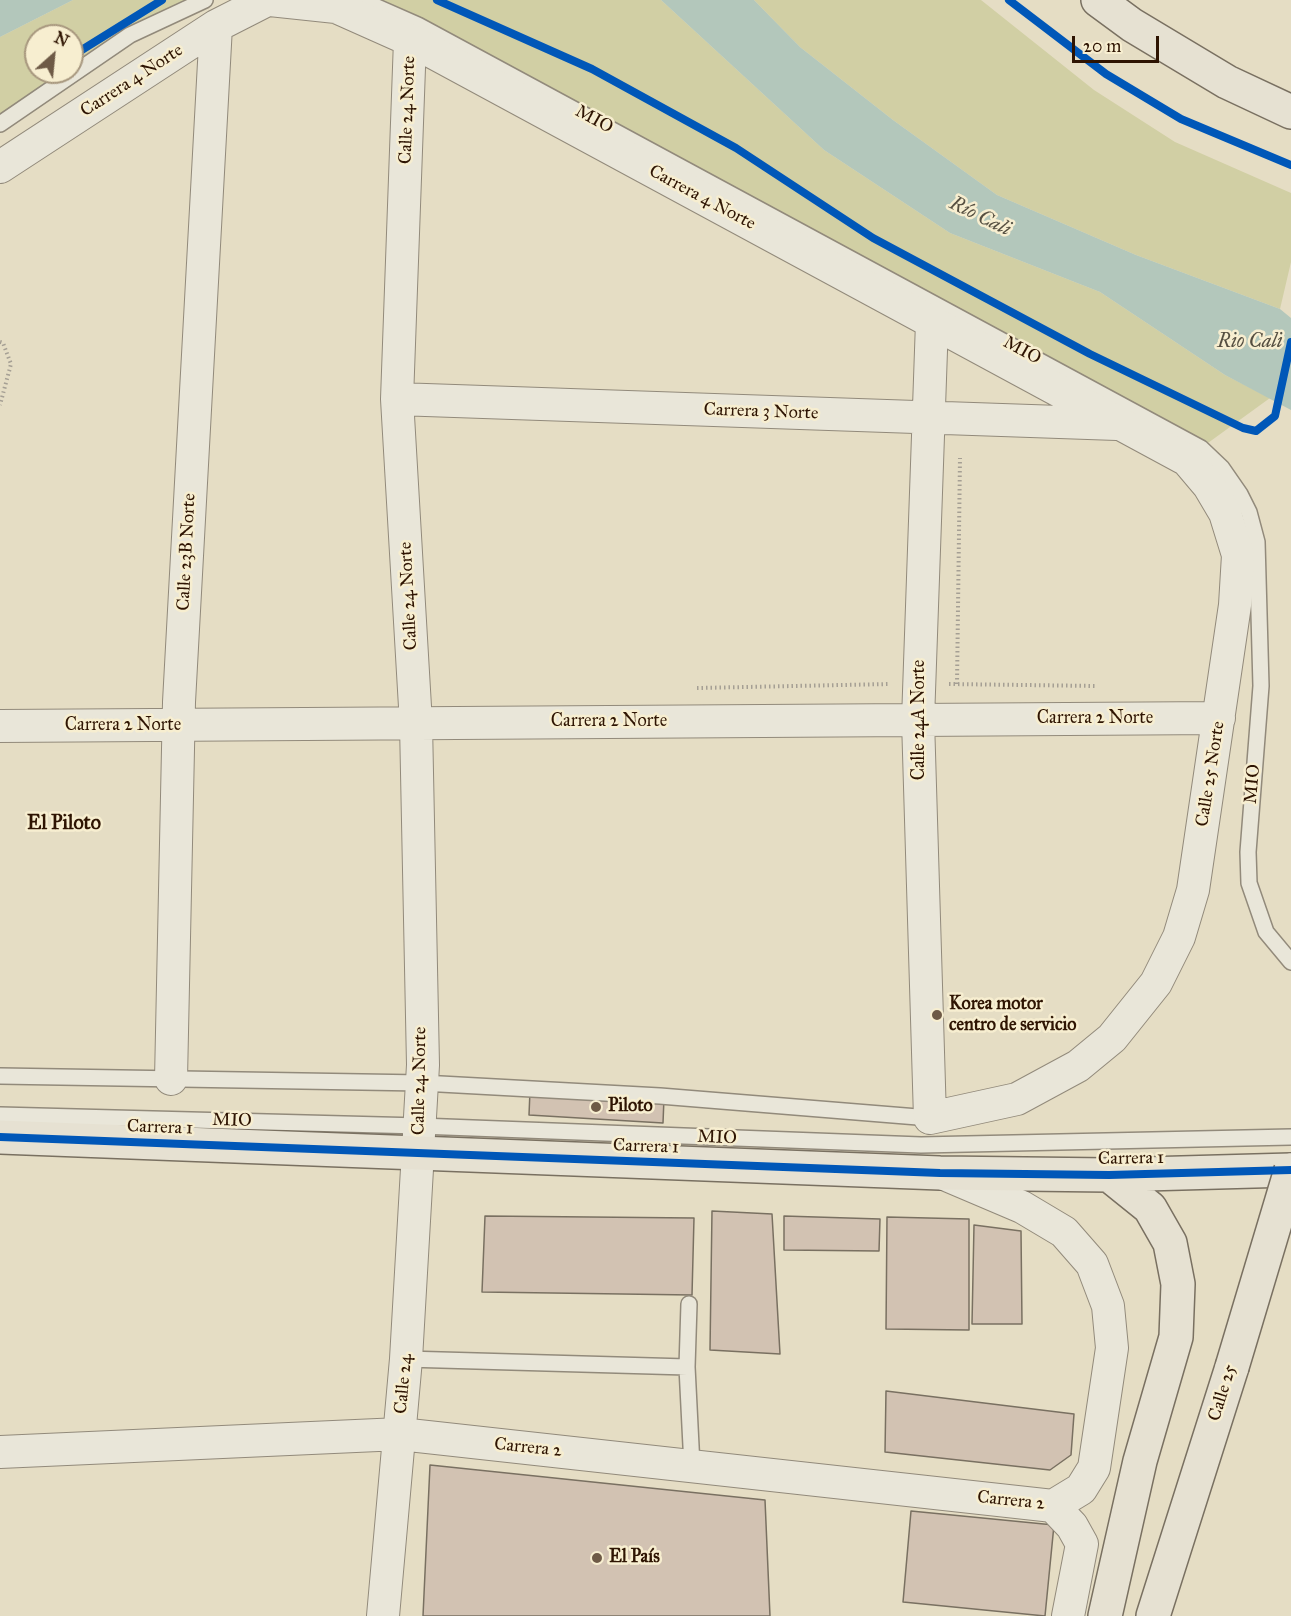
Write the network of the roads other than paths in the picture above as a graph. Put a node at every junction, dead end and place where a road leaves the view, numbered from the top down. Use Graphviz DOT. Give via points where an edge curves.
graph roads {
  1 [pos="269,0"];
  2 [pos="361,0"];
  3 [pos="1098,0"];
  4 [pos="210,13"];
  5 [pos="410,40"];
  6 [pos="1287,107"];
  7 [pos="0,124"];
  8 [pos="0,167"];
  9 [pos="933,322"];
  10 [pos="398,399"];
  11 [pos="930,418"];
  12 [pos="1124,424"];
  13 [pos="1219,718"];
  14 [pos="918,720"];
  15 [pos="416,724"];
  16 [pos="178,725"];
  17 [pos="0,726"];
  18 [pos="1291,962"];
  19 [pos="0,1076"];
  20 [pos="171,1078"];
  21 [pos="422,1083"];
  22 [pos="0,1115"];
  23 [pos="930,1118"];
  24 [pos="0,1137"];
  25 [pos="1291,1137"];
  26 [pos="419,1139"];
  27 [pos="1291,1170"];
  28 [pos="940,1173"];
  29 [pos="1109,1175"];
  30 [pos="689,1304"];
  31 [pos="406,1359"];
  32 [pos="687,1367"];
  33 [pos="400,1434"];
  34 [pos="0,1452"];
  35 [pos="692,1466"];
  36 [pos="1053,1506"];
  37 [pos="383,1616"];
  38 [pos="1068,1616"];
  39 [pos="1105,1616"];
  40 [pos="1153,1616"];
  1 -- 4 [label="street, Carrera 4 Norte"];
  1 -- 5 [label="street, Carrera 4 Norte" via="336,7"];
  2 -- 18 [label="lane, MIO" via="418,25 1201,448 1222,468 1249,512 1257,542 1261,686 1249,883 1266,932"];
  3 -- 6 [label="main road" via="1227,82"];
  4 -- 7 [label="lane" via="130,35"];
  4 -- 8 [label="street, Carrera 4 Norte"];
  4 -- 16 [label="street, Calle 23B Norte"];
  5 -- 9 [label="street, Carrera 4 Norte"];
  5 -- 10 [label="street, Calle 24 Norte"];
  9 -- 11 [label="street, Calle 24A Norte"];
  9 -- 12 [label="street, Carrera 4 Norte"];
  10 -- 11 [label="street, Carrera 3 Norte"];
  10 -- 15 [label="street, Calle 24 Norte"];
  11 -- 12 [label="street, Carrera 3 Norte"];
  11 -- 14 [label="street, Calle 24A Norte"];
  12 -- 13 [label="street, Calle 25 Norte" via="1187,460 1225,513 1238,555"];
  13 -- 14 [label="street, Carrera 2 Norte"];
  13 -- 23 [label="street, Calle 25 Norte" via="1193,890 1179,937 1156,983 1112,1038 1062,1077 1017,1099"];
  14 -- 15 [label="street, Carrera 2 Norte"];
  14 -- 23 [label="street, Calle 24A Norte"];
  15 -- 16 [label="street, Carrera 2 Norte"];
  15 -- 21 [label="street, Calle 24 Norte"];
  16 -- 17 [label="street, Carrera 2 Norte"];
  16 -- 20 [label="street, Calle 23B Norte"];
  19 -- 20 [label="lane"];
  20 -- 21 [label="lane"];
  21 -- 23 [label="lane" via="660,1096"];
  21 -- 26 [label="street, Calle 24 Norte"];
  22 -- 26 [label="lane, MIO"];
  24 -- 26 [label="main road, Carrera 1"];
  25 -- 26 [label="lane, MIO" via="921,1145"];
  26 -- 28 [label="main road, Carrera 1"];
  26 -- 31 [label="street, Calle 24"];
  27 -- 29 [label="main road, Carrera 1"];
  27 -- 40 [label="main road, Calle 25, bridge"];
  28 -- 29 [label="main road, Carrera 1"];
  28 -- 36 [label="street, Carrera 2" via="1022,1207 1064,1232 1092,1264 1108,1306 1112,1348 1094,1467 1081,1489"];
  29 -- 39 [label="main road" via="1150,1208 1170,1243 1178,1284 1176,1337 1140,1461"];
  30 -- 32 [label="lane"];
  31 -- 32 [label="lane"];
  31 -- 33 [label="street, Calle 24"];
  32 -- 35 [label="lane"];
  33 -- 34 [label="street, Carrera 2"];
  33 -- 35 [label="street, Carrera 2"];
  33 -- 37 [label="street, Calle 24"];
  35 -- 36 [label="street, Carrera 2"];
  36 -- 38 [label="street, Carrera 2" via="1082,1544"];
}
